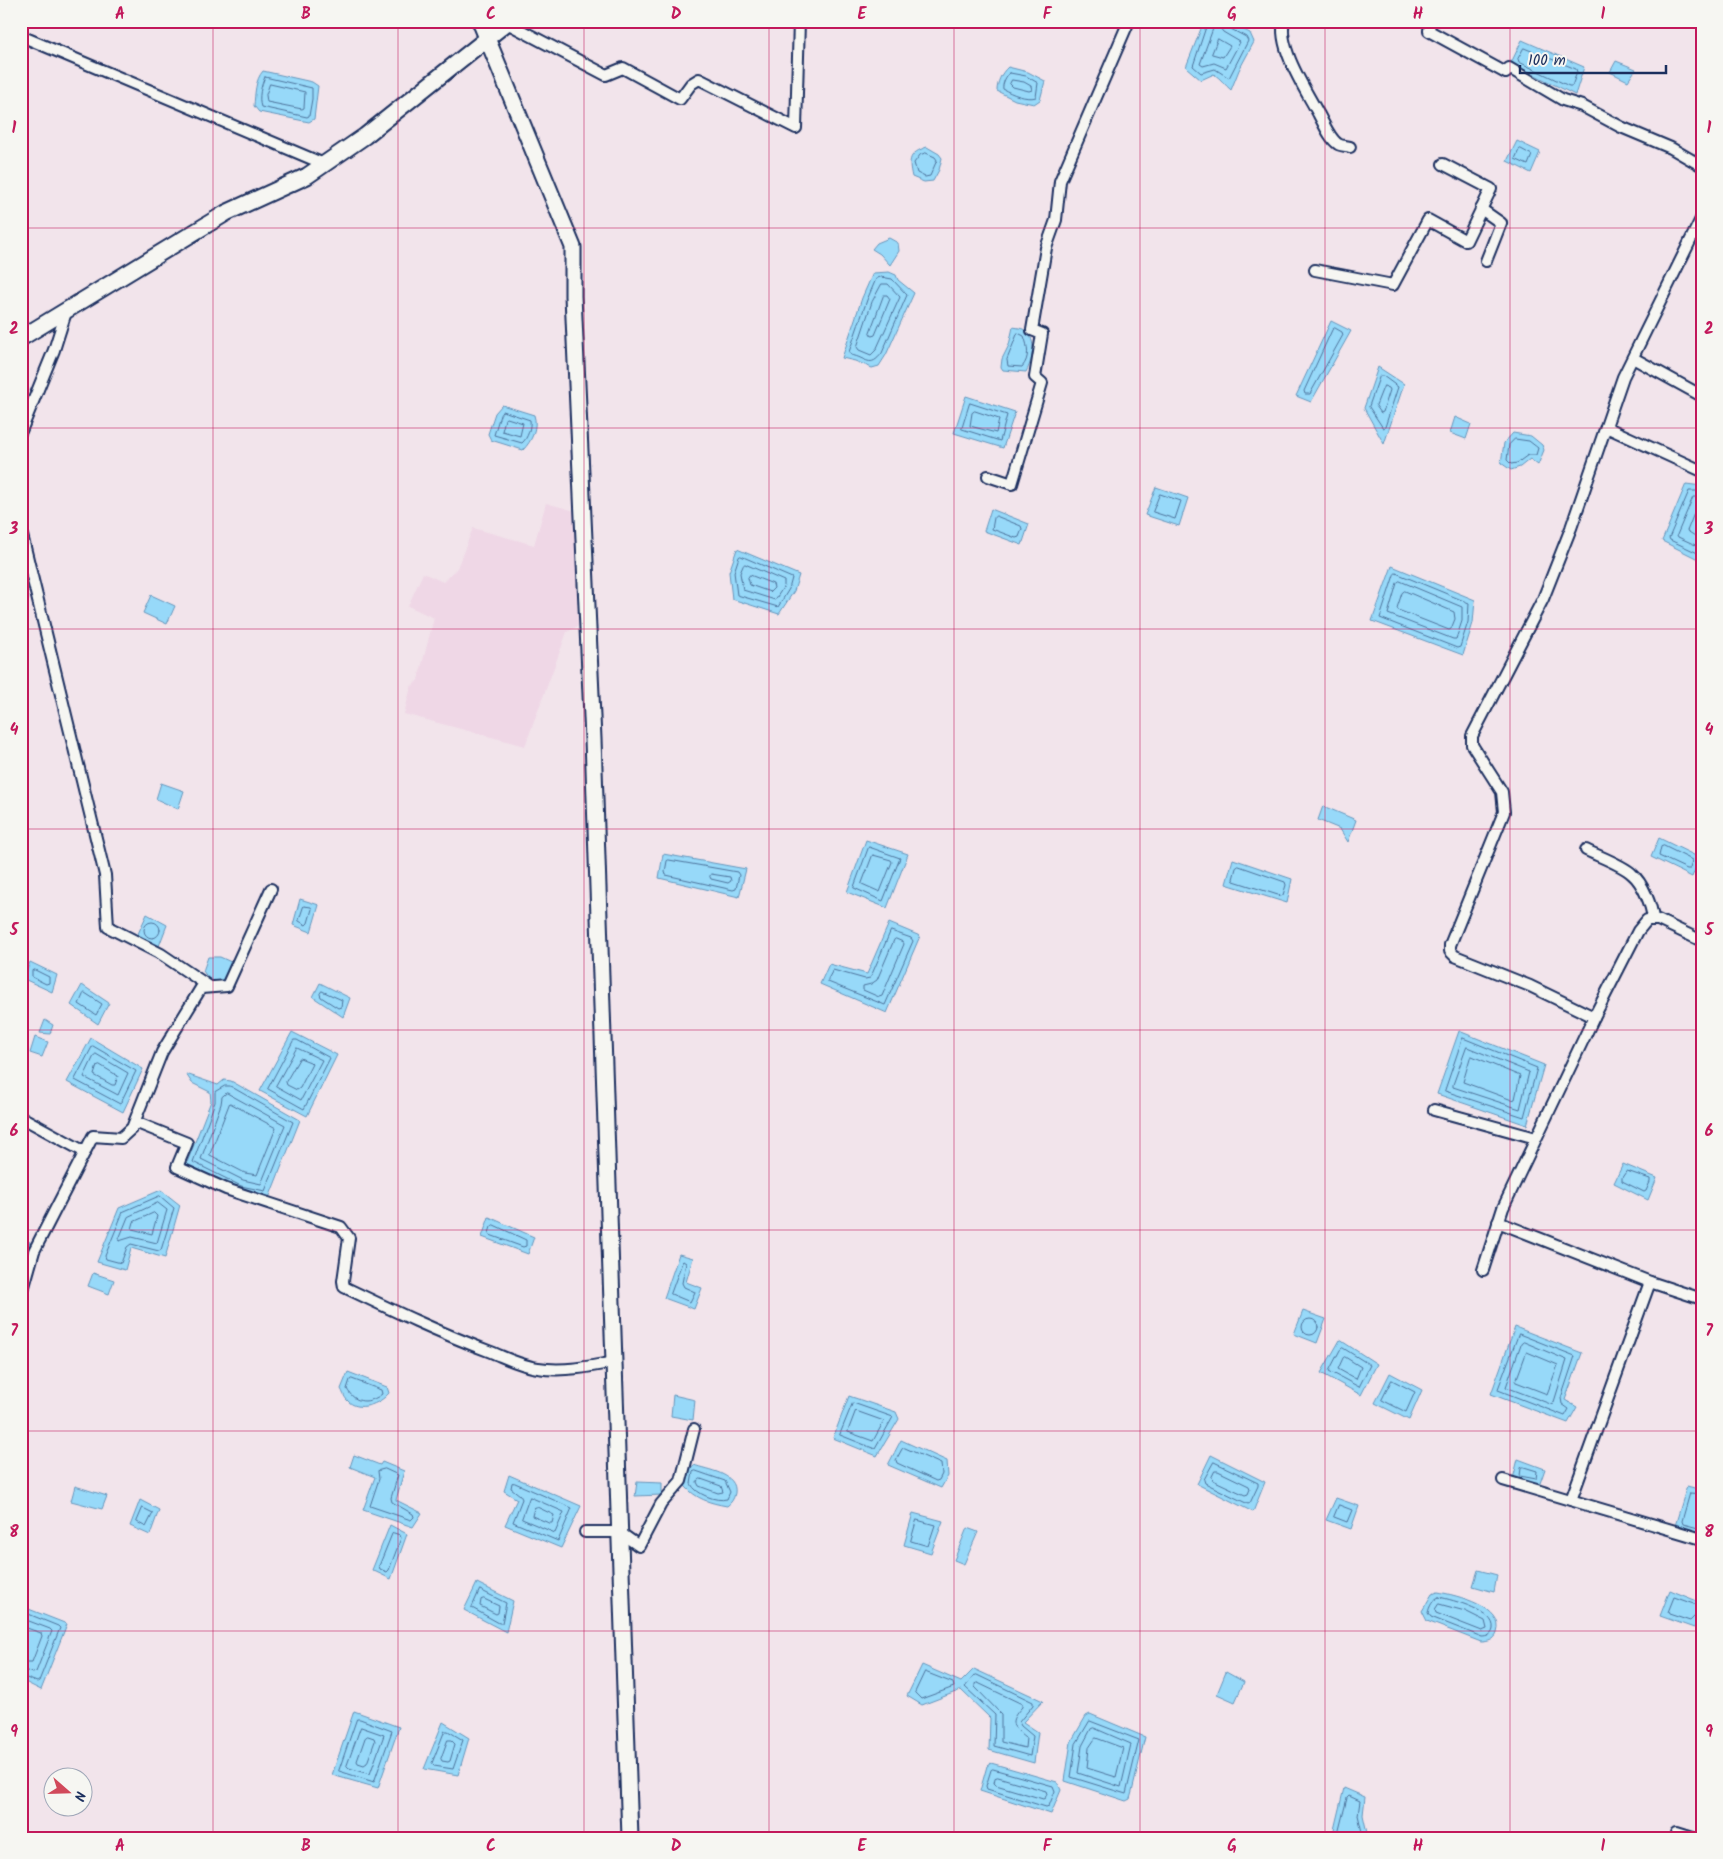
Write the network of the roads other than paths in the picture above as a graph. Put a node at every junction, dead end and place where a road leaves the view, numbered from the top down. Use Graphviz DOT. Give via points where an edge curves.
graph roads {
  1 [pos="480,21"];
  2 [pos="799,21"];
  3 [pos="1129,21"];
  4 [pos="1284,21"];
  5 [pos="1430,21"];
  6 [pos="508,22"];
  7 [pos="21,36"];
  8 [pos="486,38"];
  9 [pos="1350,147"];
  10 [pos="324,164"];
  11 [pos="1443,164"];
  12 [pos="1702,166"];
  13 [pos="1481,209"];
  14 [pos="1702,217"];
  15 [pos="1486,261"];
  16 [pos="1315,270"];
  17 [pos="67,309"];
  18 [pos="21,338"];
  19 [pos="1633,358"];
  20 [pos="1702,396"];
  21 [pos="1606,427"];
  22 [pos="21,431"];
  23 [pos="1702,471"];
  24 [pos="988,476"];
  25 [pos="21,531"];
  26 [pos="1586,850"];
  27 [pos="270,889"];
  28 [pos="1652,920"];
  29 [pos="1702,940"];
  30 [pos="210,987"];
  31 [pos="1594,1017"];
  32 [pos="1434,1110"];
  33 [pos="21,1117"];
  34 [pos="134,1122"];
  35 [pos="1536,1138"];
  36 [pos="85,1152"];
  37 [pos="1498,1222"];
  38 [pos="1483,1270"];
  39 [pos="1650,1282"];
  40 [pos="21,1297"];
  41 [pos="1702,1299"];
  42 [pos="614,1362"];
  43 [pos="694,1429"];
  44 [pos="1503,1480"];
  45 [pos="1571,1500"];
  46 [pos="584,1532"];
  47 [pos="619,1532"];
  48 [pos="1702,1538"];
  49 [pos="1676,1833"];
  50 [pos="630,1838"];
  51 [pos="1692,1838"];
  1 -- 8 [label="street"];
  2 -- 6 [label="street" via="796,128 699,79 680,99 623,68 606,75"];
  3 -- 24 [label="street" via="1060,182 1056,220 1046,248 1032,330 1042,334 1035,377 1042,383 1012,484"];
  4 -- 9 [label="street" via="1284,38 1296,72 1329,132 1338,144"];
  5 -- 12 [label="street" via="1429,31 1506,73 1509,68 1563,100 1582,106"];
  6 -- 8 [label="street"];
  7 -- 10 [label="street"];
  8 -- 10 [label="street" via="365,136"];
  8 -- 42 [label="street" via="573,247"];
  10 -- 17 [label="street" via="307,176 226,213"];
  11 -- 13 [label="street" via="1491,190"];
  13 -- 15 [label="street" via="1501,223"];
  13 -- 16 [label="street" via="1466,241 1428,220 1393,285"];
  14 -- 19 [label="street"];
  17 -- 18 [label="street"];
  17 -- 22 [label="street"];
  19 -- 20 [label="street"];
  19 -- 21 [label="street"];
  21 -- 23 [label="street"];
  21 -- 31 [label="street" via="1543,599 1472,736 1472,744 1502,792 1504,812 1450,945 1455,956 1530,986"];
  25 -- 30 [label="street" via="106,875 108,927 161,954"];
  26 -- 28 [label="street" via="1632,874 1648,898"];
  27 -- 30 [label="street" via="227,986"];
  28 -- 29 [label="street"];
  28 -- 31 [label="street" via="1647,920 1638,930"];
  30 -- 34 [label="street" via="201,988 162,1052"];
  31 -- 35 [label="street"];
  32 -- 35 [label="street"];
  33 -- 36 [label="street"];
  34 -- 36 [label="street" via="121,1138 93,1136"];
  34 -- 42 [label="street" via="187,1143 177,1167 226,1189 341,1227 349,1238 344,1287 458,1340 522,1364 554,1369"];
  35 -- 37 [label="street"];
  36 -- 40 [label="street" via="34,1252"];
  37 -- 38 [label="street"];
  37 -- 39 [label="street"];
  39 -- 41 [label="street"];
  39 -- 45 [label="street"];
  42 -- 47 [label="street"];
  43 -- 47 [label="street" via="681,1481 661,1504 639,1546"];
  44 -- 45 [label="street"];
  45 -- 48 [label="street"];
  46 -- 47 [label="street"];
  47 -- 50 [label="street"];
  49 -- 51 [label="street"];
}
